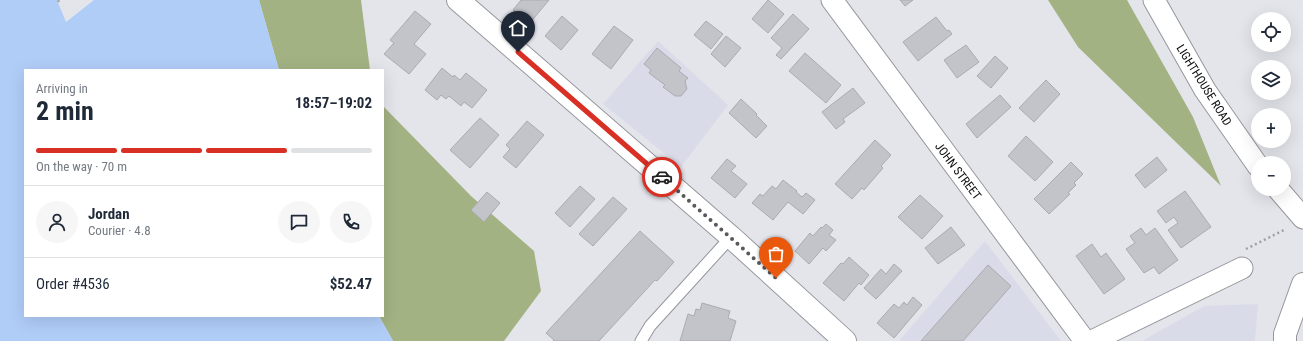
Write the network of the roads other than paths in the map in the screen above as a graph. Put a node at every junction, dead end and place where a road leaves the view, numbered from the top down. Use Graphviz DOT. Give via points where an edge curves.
graph roads {
  1 [pos="458,0"];
  2 [pos="832,0"];
  3 [pos="1154,0"];
  4 [pos="1251,156"];
  5 [pos="1282,196"];
  6 [pos="1298,222"];
  7 [pos="731,237"];
  8 [pos="1242,268"];
  9 [pos="1303,284"];
  10 [pos="843,340"];
  11 [pos="641,341"];
  12 [pos="1085,341"];
  13 [pos="1092,341"];
  14 [pos="1285,341"];
  1 -- 7 [label="main road"];
  2 -- 12 [label="street, JOHN STREET"];
  3 -- 4 [label="street, LIGHTHOUSE ROAD" via="1205,90"];
  5 -- 6 [label="street"];
  7 -- 10 [label="main road"];
  7 -- 11 [label="lane" via="650,326"];
  8 -- 13 [label="street"];
  9 -- 14 [label="main road" via="1285,334"];
}
